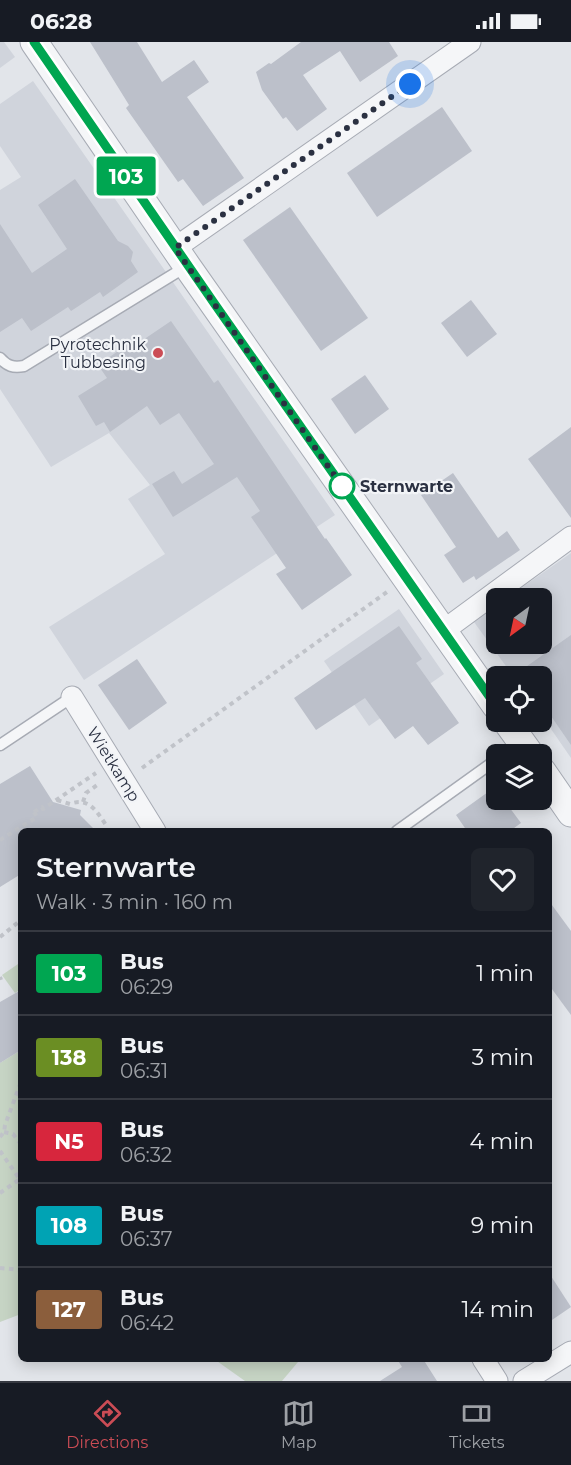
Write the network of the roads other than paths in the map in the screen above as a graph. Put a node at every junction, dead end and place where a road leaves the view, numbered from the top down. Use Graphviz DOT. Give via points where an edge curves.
graph roads {
  1 [pos="34,42"];
  2 [pos="470,42"];
  3 [pos="181,257"];
  4 [pos="0,358"];
  5 [pos="571,537"];
  6 [pos="443,631"];
  7 [pos="486,692"];
  8 [pos="72,697"];
  9 [pos="0,745"];
  10 [pos="486,767"];
  11 [pos="552,785"];
  12 [pos="571,813"];
  13 [pos="153,828"];
  14 [pos="401,828"];
  15 [pos="571,1352"];
  16 [pos="485,1362"];
  17 [pos="497,1381"];
  18 [pos="524,1381"];
  1 -- 3 [label="street"];
  2 -- 3 [label="street"];
  3 -- 4 [label="lane" via="24,366 6,365"];
  3 -- 6 [label="street"];
  5 -- 6 [label="street"];
  6 -- 7 [label="street"];
  8 -- 9 [label="lane"];
  8 -- 13 [label="street, Wietkamp"];
  10 -- 14 [label="lane"];
  11 -- 12 [label="street"];
  15 -- 18 [label="street"];
  16 -- 17 [label="street"];
}
